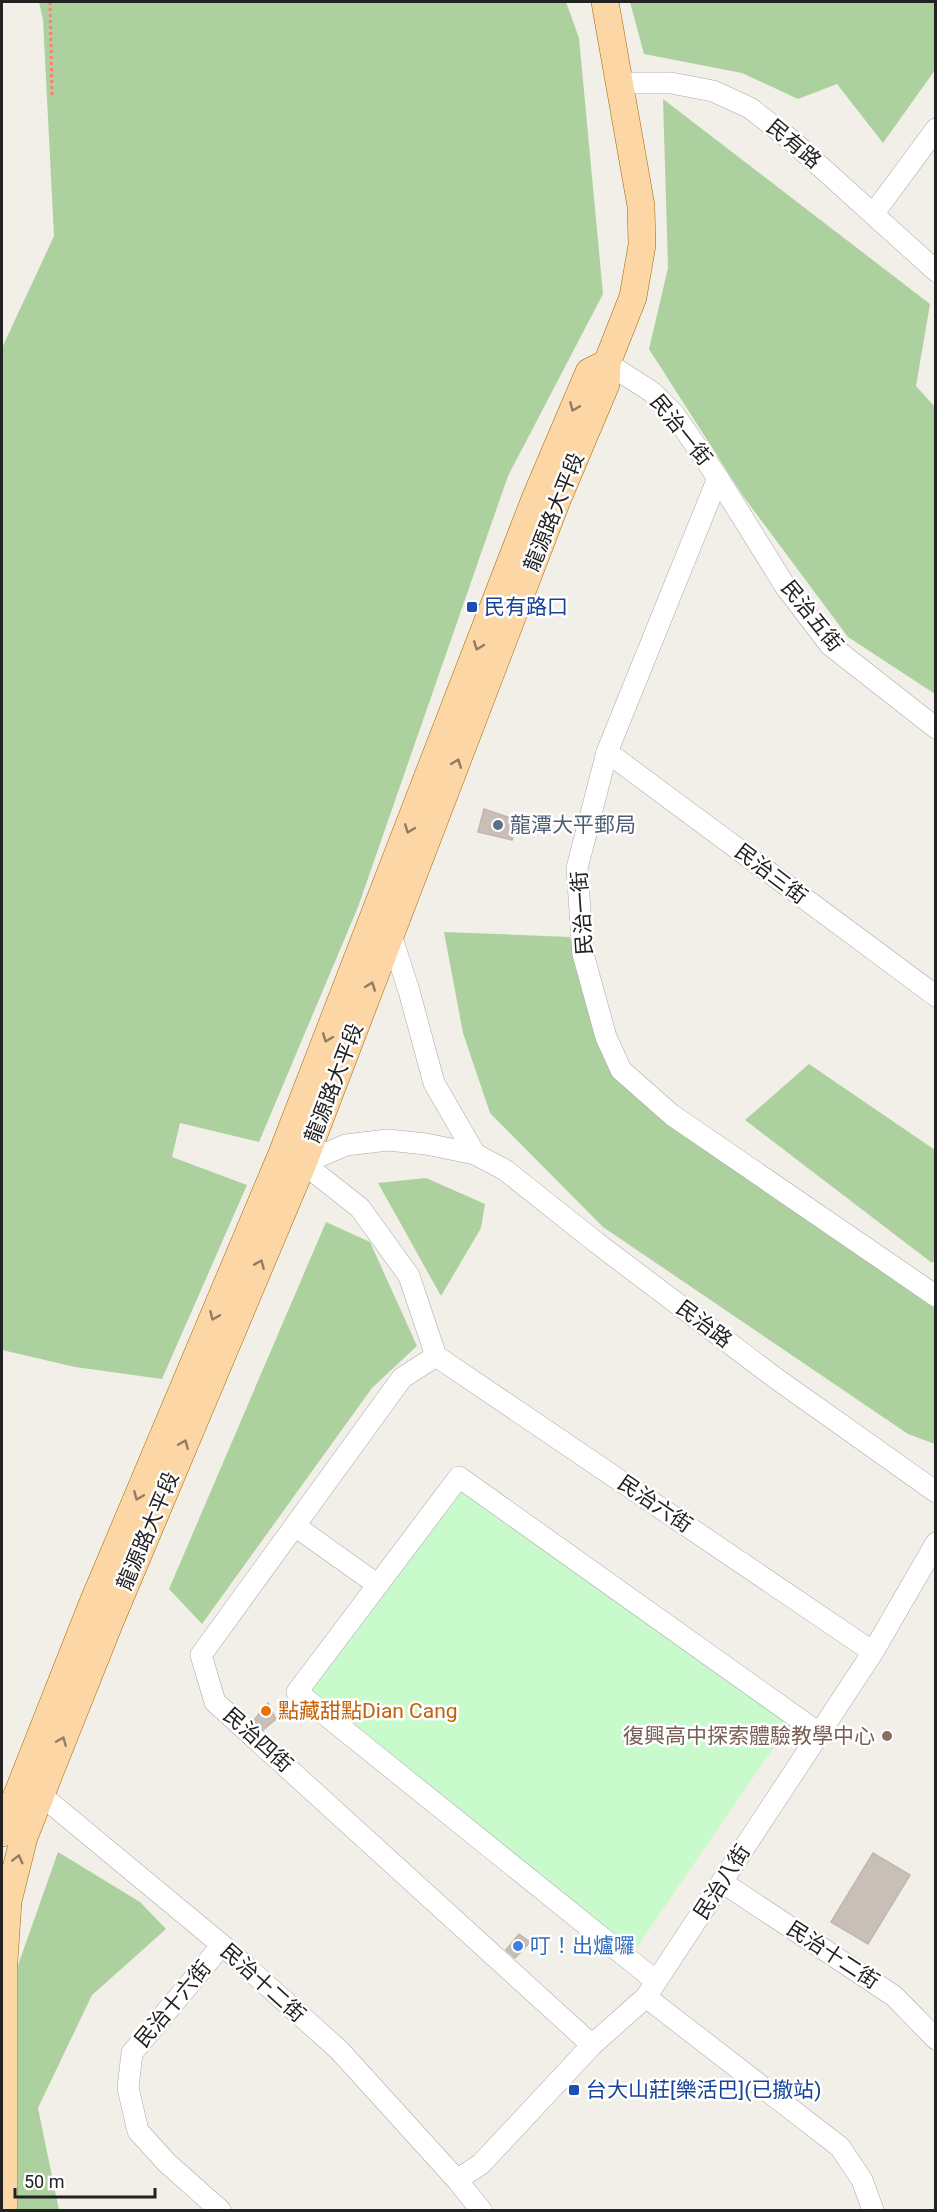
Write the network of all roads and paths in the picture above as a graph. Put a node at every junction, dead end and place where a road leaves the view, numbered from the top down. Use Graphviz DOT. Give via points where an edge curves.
graph roads {
  1 [pos="50,2"];
  2 [pos="604,2"];
  3 [pos="620,83"];
  4 [pos="52,96"];
  5 [pos="936,129"];
  6 [pos="874,213"];
  7 [pos="936,271"];
  8 [pos="607,363"];
  9 [pos="718,478"];
  10 [pos="936,728"];
  11 [pos="607,752"];
  12 [pos="381,930"];
  13 [pos="936,996"];
  14 [pos="475,1154"];
  15 [pos="292,1160"];
  16 [pos="936,1296"];
  17 [pos="436,1356"];
  18 [pos="936,1492"];
  19 [pos="295,1526"];
  20 [pos="936,1543"];
  21 [pos="378,1585"];
  22 [pos="873,1652"];
  23 [pos="820,1734"];
  24 [pos="32,1787"];
  25 [pos="2,1833"];
  26 [pos="722,1882"];
  27 [pos="222,1945"];
  28 [pos="651,1989"];
  29 [pos="936,2039"];
  30 [pos="592,2045"];
  31 [pos="457,2180"];
  32 [pos="4,2211"];
  33 [pos="220,2211"];
  34 [pos="481,2211"];
  35 [pos="873,2211"];
  1 -- 4 [label="path"];
  2 -- 3 [label="main road, 龍源路大平段"];
  3 -- 6 [label="street, 民有路" via="671,83 713,91 750,108"];
  3 -- 8 [label="main road, 龍源路大平段" via="641,206 642,244 633,297"];
  5 -- 6 [label="street"];
  6 -- 7 [label="street, 民有路"];
  8 -- 9 [label="street, 民治一街" via="652,392 674,414"];
  8 -- 12 [label="main road, 龍源路大平段" via="589,372 535,498"];
  9 -- 10 [label="street, 民治五街" via="785,586 830,645"];
  9 -- 11 [label="street, 民治一街"];
  11 -- 13 [label="street, 民治三街"];
  11 -- 16 [label="street, 民治一街" via="577,868 583,954 606,1037 621,1070 672,1115"];
  12 -- 14 [label="street" via="409,991 434,1083"];
  12 -- 15 [label="main road, 龍源路大平段"];
  14 -- 15 [label="street, 民治路" via="388,1140 346,1145"];
  14 -- 18 [label="street, 民治路" via="505,1170 774,1377"];
  15 -- 17 [label="street" via="360,1208 409,1276"];
  15 -- 24 [label="main road, 龍源路大平段" via="92,1605"];
  17 -- 19 [label="street, 民治四街" via="402,1378"];
  17 -- 22 [label="street, 民治六街"];
  19 -- 21 [label="street"];
  19 -- 30 [label="street, 民治四街" via="201,1655 215,1702"];
  20 -- 22 [label="street, 民治八街"];
  21 -- 23 [label="street" via="459,1477"];
  21 -- 28 [label="street" via="297,1692"];
  22 -- 23 [label="street, 民治八街"];
  23 -- 26 [label="street, 民治八街"];
  24 -- 25 [label="main road"];
  24 -- 27 [label="street, 民治十二街"];
  32 -- 24 [label="main road, one-way" via="4,1961 8,1901"];
  26 -- 28 [label="street, 民治八街"];
  26 -- 29 [label="street, 民治十二街" via="894,1996"];
  27 -- 31 [label="street, 民治十二街" via="339,2050"];
  27 -- 33 [label="street, 民治十六街" via="132,2053 128,2088 138,2131"];
  28 -- 30 [label="street, 民治八街"];
  28 -- 35 [label="street" via="840,2147 862,2180"];
  30 -- 31 [label="street, 民治八街" via="481,2164"];
  31 -- 34 [label="street, 民治十二街"];
}
